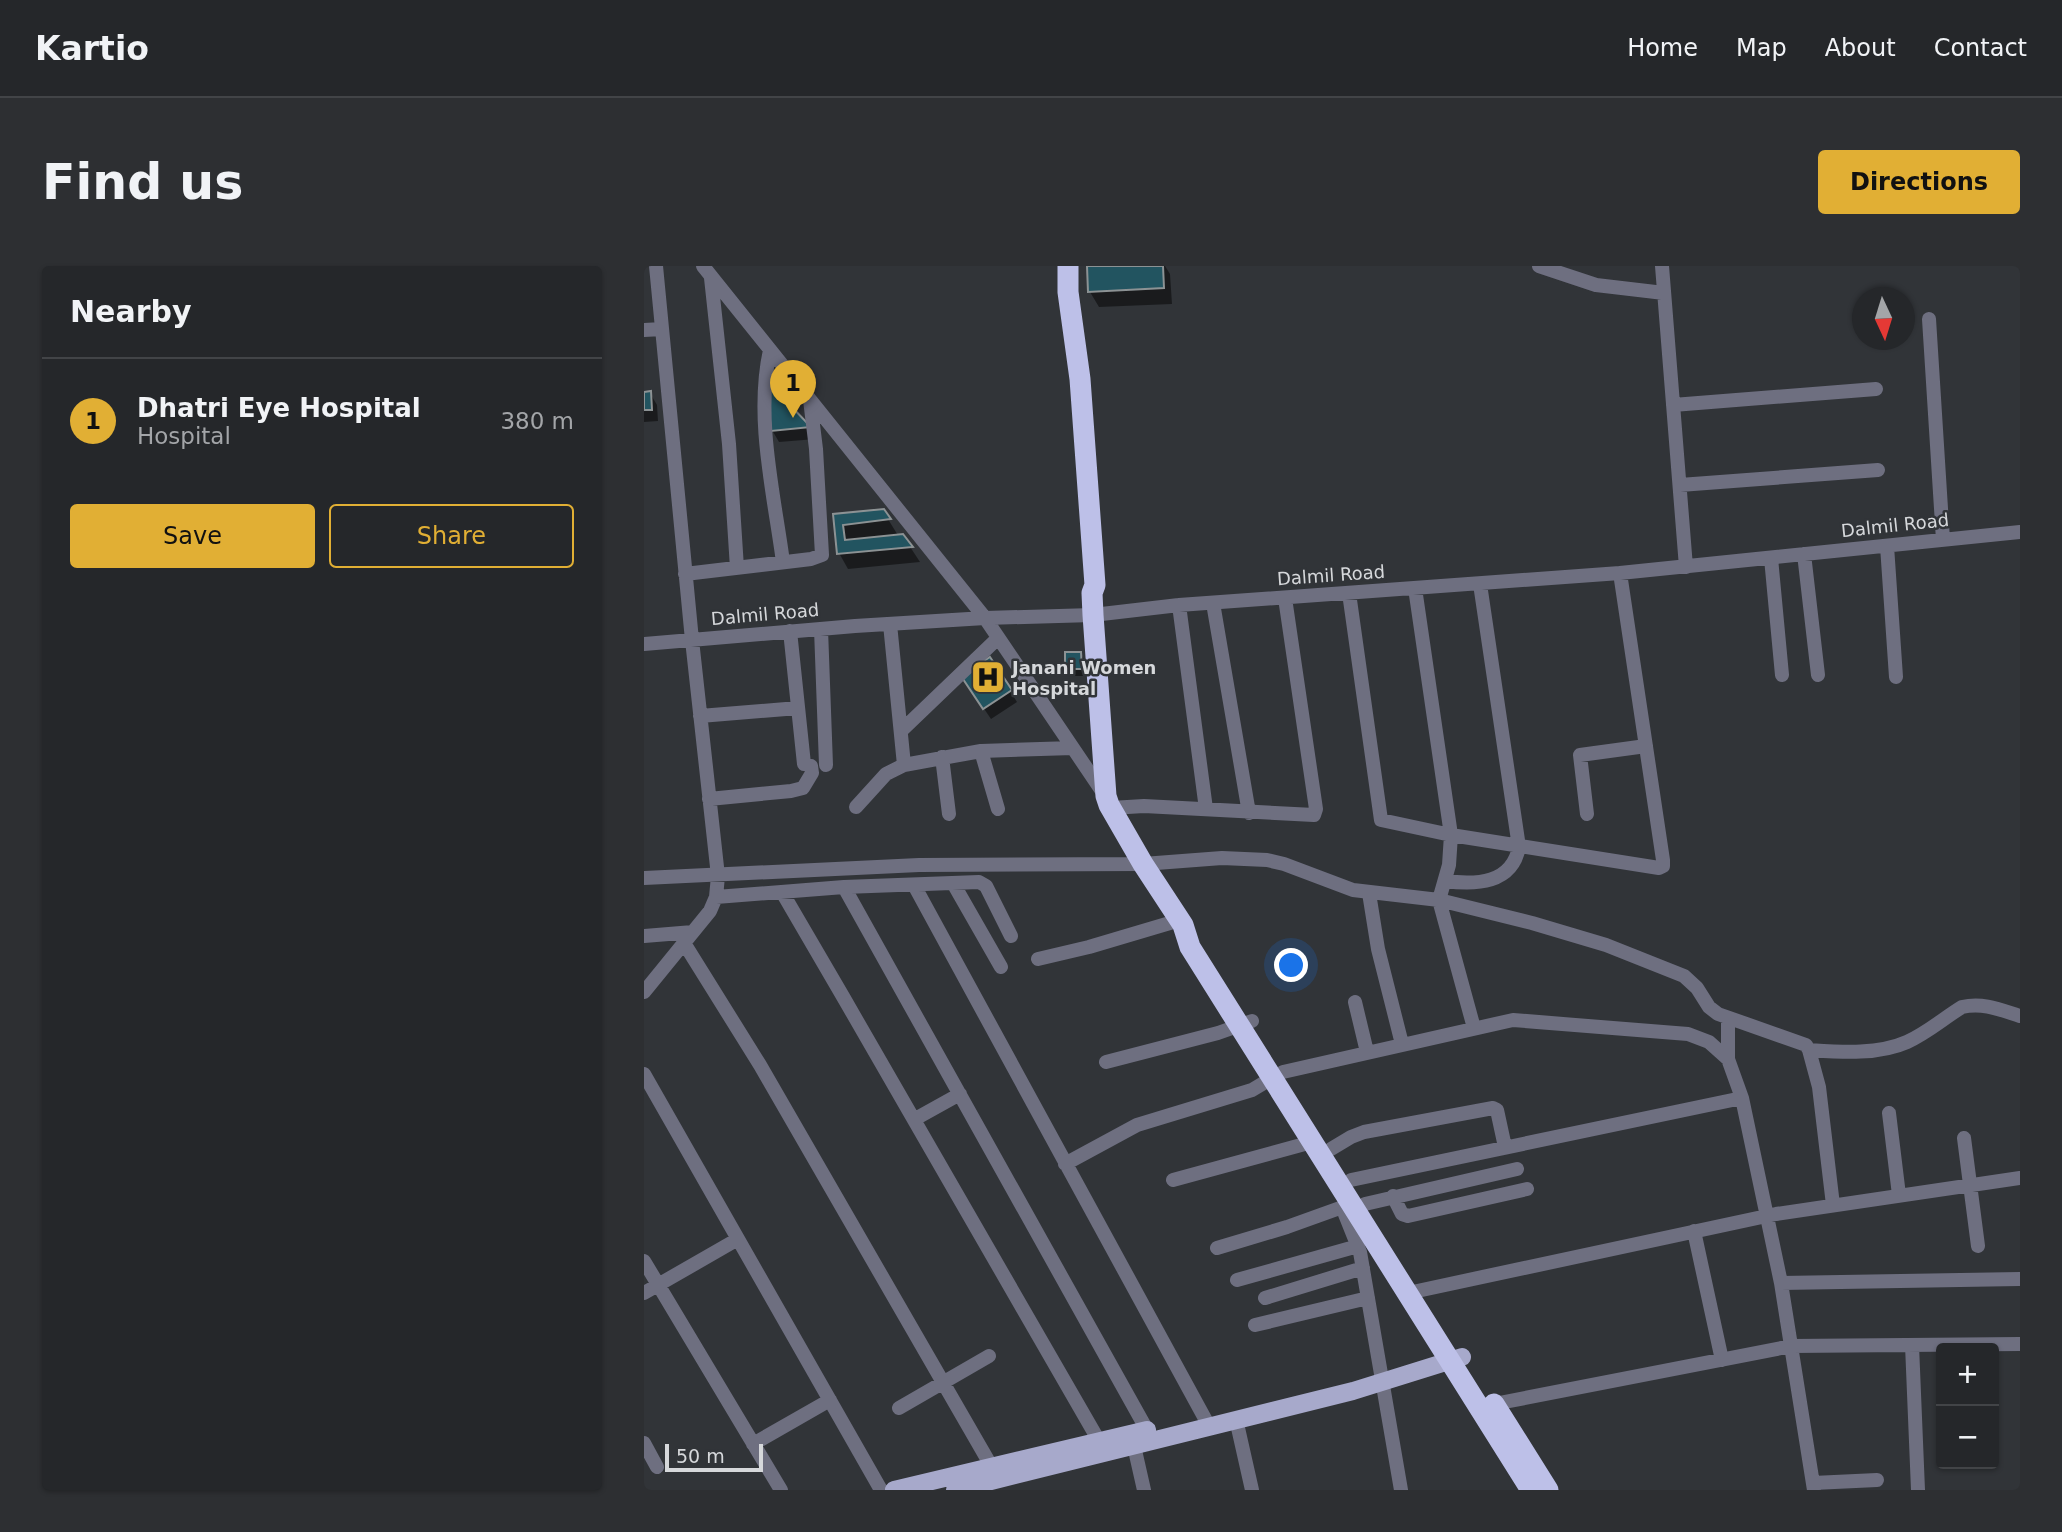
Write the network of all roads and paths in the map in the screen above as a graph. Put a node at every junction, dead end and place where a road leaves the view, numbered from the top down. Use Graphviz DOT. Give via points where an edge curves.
graph roads {
  1 [pos="656,266"];
  2 [pos="1068,266"];
  3 [pos="1539,266"];
  4 [pos="1662,266"];
  5 [pos="707,271"];
  6 [pos="1664,293"];
  7 [pos="1928,319"];
  8 [pos="662,329"];
  9 [pos="644,330"];
  10 [pos="770,350"];
  11 [pos="1876,389"];
  12 [pos="810,399"];
  13 [pos="1673,405"];
  14 [pos="1878,470"];
  15 [pos="1680,485"];
  16 [pos="2020,532"];
  17 [pos="1943,540"];
  18 [pos="1887,545"];
  19 [pos="1804,554"];
  20 [pos="1772,558"];
  21 [pos="783,562"];
  22 [pos="1686,566"];
  23 [pos="737,568"];
  24 [pos="1620,573"];
  25 [pos="685,574"];
  26 [pos="1480,584"];
  27 [pos="1415,588"];
  28 [pos="1349,593"];
  29 [pos="1285,598"];
  30 [pos="1213,603"];
  31 [pos="1179,606"];
  32 [pos="1093,615"];
  33 [pos="985,618"];
  34 [pos="890,624"];
  35 [pos="821,629"];
  36 [pos="790,631"];
  37 [pos="998,638"];
  38 [pos="692,640"];
  39 [pos="644,644"];
  40 [pos="1782,675"];
  41 [pos="1818,675"];
  42 [pos="1896,677"];
  43 [pos="798,708"];
  44 [pos="700,716"];
  45 [pos="901,731"];
  46 [pos="1646,746"];
  47 [pos="1073,748"];
  48 [pos="981,751"];
  49 [pos="942,757"];
  50 [pos="814,765"];
  51 [pos="904,765"];
  52 [pos="709,799"];
  53 [pos="1108,802"];
  54 [pos="856,807"];
  55 [pos="998,809"];
  56 [pos="1206,809"];
  57 [pos="1249,813"];
  58 [pos="949,814"];
  59 [pos="1587,814"];
  60 [pos="1451,835"];
  61 [pos="1519,847"];
  62 [pos="1143,864"];
  63 [pos="718,876"];
  64 [pos="644,878"];
  65 [pos="1445,881"];
  66 [pos="953,883"];
  67 [pos="914,885"];
  68 [pos="844,887"];
  69 [pos="782,892"];
  70 [pos="1369,893"];
  71 [pos="716,897"];
  72 [pos="1438,900"];
  73 [pos="1181,922"];
  74 [pos="644,936"];
  75 [pos="1011,936"];
  76 [pos="688,937"];
  77 [pos="1038,959"];
  78 [pos="1001,967"];
  79 [pos="644,992"];
  80 [pos="1355,1002"];
  81 [pos="2020,1016"];
  82 [pos="1728,1019"];
  83 [pos="1246,1024"];
  84 [pos="1474,1028"];
  85 [pos="1402,1044"];
  86 [pos="1809,1050"];
  87 [pos="1367,1052"];
  88 [pos="1728,1059"];
  89 [pos="1106,1062"];
  90 [pos="644,1074"];
  91 [pos="1278,1075"];
  92 [pos="960,1094"];
  93 [pos="1742,1098"];
  94 [pos="1889,1113"];
  95 [pos="915,1119"];
  96 [pos="1964,1138"];
  97 [pos="1322,1146"];
  98 [pos="1505,1147"];
  99 [pos="1065,1164"];
  100 [pos="1517,1169"];
  101 [pos="2020,1178"];
  102 [pos="1173,1180"];
  103 [pos="1351,1180"];
  104 [pos="1969,1185"];
  105 [pos="1527,1189"];
  106 [pos="1899,1195"];
  107 [pos="1393,1196"];
  108 [pos="1356,1203"];
  109 [pos="1833,1205"];
  110 [pos="1767,1215"];
  111 [pos="1694,1231"];
  112 [pos="738,1239"];
  113 [pos="1358,1246"];
  114 [pos="1978,1246"];
  115 [pos="1217,1248"];
  116 [pos="644,1261"];
  117 [pos="1363,1268"];
  118 [pos="2020,1279"];
  119 [pos="1237,1280"];
  120 [pos="1781,1283"];
  121 [pos="658,1284"];
  122 [pos="1413,1292"];
  123 [pos="644,1293"];
  124 [pos="1265,1298"];
  125 [pos="1368,1298"];
  126 [pos="1255,1325"];
  127 [pos="2020,1344"];
  128 [pos="1912,1345"];
  129 [pos="1792,1346"];
  130 [pos="989,1356"];
  131 [pos="1456,1359"];
  132 [pos="1722,1360"];
  133 [pos="942,1382"];
  134 [pos="1376,1383"];
  135 [pos="830,1400"];
  136 [pos="1494,1404"];
  137 [pos="899,1408"];
  138 [pos="1236,1419"];
  139 [pos="1206,1421"];
  140 [pos="1137,1436"];
  141 [pos="1099,1441"];
  142 [pos="644,1443"];
  143 [pos="753,1444"];
  144 [pos="657,1467"];
  145 [pos="985,1478"];
  146 [pos="1877,1480"];
  147 [pos="1814,1487"];
  148 [pos="780,1490"];
  149 [pos="881,1490"];
  150 [pos="894,1490"];
  151 [pos="955,1490"];
  152 [pos="1144,1490"];
  153 [pos="1252,1490"];
  154 [pos="1398,1490"];
  155 [pos="1531,1490"];
  156 [pos="1548,1490"];
  157 [pos="1918,1490"];
  1 -- 8 [label="street"];
  2 -- 32 [label="highway" via="1086,534 1095,585"];
  3 -- 6 [label="street" via="1596,285"];
  4 -- 6 [label="street"];
  5 -- 10 [label="street"];
  5 -- 23 [label="street" via="729,444"];
  6 -- 13 [label="street"];
  7 -- 17 [label="street"];
  8 -- 9 [label="street"];
  8 -- 25 [label="street"];
  10 -- 12 [label="street"];
  10 -- 21 [label="street" via="764,412"];
  11 -- 13 [label="street"];
  12 -- 21 [label="street" via="822,551 817,558"];
  12 -- 33 [label="street"];
  13 -- 15 [label="street"];
  14 -- 15 [label="street"];
  15 -- 22 [label="street"];
  16 -- 17 [label="street, Dalmil Road"];
  17 -- 18 [label="street, Dalmil Road"];
  18 -- 19 [label="street, Dalmil Road"];
  18 -- 42 [label="street"];
  19 -- 20 [label="street, Dalmil Road"];
  19 -- 41 [label="street"];
  20 -- 22 [label="street, Dalmil Road"];
  20 -- 40 [label="street"];
  21 -- 23 [label="street"];
  22 -- 24 [label="street, Dalmil Road"];
  23 -- 25 [label="street"];
  24 -- 26 [label="street, Dalmil Road"];
  24 -- 46 [label="street"];
  25 -- 38 [label="street"];
  26 -- 27 [label="street, Dalmil Road"];
  26 -- 61 [label="street"];
  27 -- 28 [label="street, Dalmil Road"];
  27 -- 60 [label="street"];
  28 -- 29 [label="street, Dalmil Road"];
  28 -- 60 [label="street" via="1381,820"];
  29 -- 30 [label="street, Dalmil Road"];
  29 -- 57 [label="street" via="1316,813"];
  30 -- 31 [label="street, Dalmil Road"];
  30 -- 57 [label="street"];
  31 -- 32 [label="street, Dalmil Road"];
  31 -- 56 [label="street"];
  32 -- 33 [label="street, Dalmil Road"];
  32 -- 53 [label="highway"];
  33 -- 34 [label="street, Dalmil Road"];
  33 -- 37 [label="street"];
  34 -- 35 [label="street, Dalmil Road"];
  34 -- 45 [label="street"];
  35 -- 36 [label="street, Dalmil Road"];
  35 -- 50 [label="street"];
  36 -- 38 [label="street, Dalmil Road"];
  36 -- 43 [label="street"];
  37 -- 45 [label="street"];
  37 -- 47 [label="street"];
  38 -- 39 [label="street, Dalmil Road"];
  38 -- 44 [label="street"];
  43 -- 44 [label="street"];
  43 -- 50 [label="street"];
  44 -- 52 [label="street"];
  45 -- 51 [label="street"];
  46 -- 59 [label="street" via="1580,755"];
  46 -- 61 [label="street" via="1663,866 1652,869"];
  47 -- 48 [label="street"];
  47 -- 53 [label="street"];
  48 -- 49 [label="street"];
  48 -- 55 [label="street"];
  49 -- 51 [label="street"];
  49 -- 58 [label="street"];
  50 -- 52 [label="street" via="803,788"];
  51 -- 54 [label="street" via="886,774"];
  52 -- 63 [label="street"];
  53 -- 56 [label="street"];
  53 -- 62 [label="highway"];
  56 -- 57 [label="street"];
  60 -- 61 [label="street"];
  60 -- 65 [label="street"];
  61 -- 65 [label="street" via="1498,878 1468,884"];
  62 -- 63 [label="street" via="919,865"];
  62 -- 70 [label="street" via="1267,860"];
  62 -- 73 [label="highway"];
  63 -- 64 [label="street"];
  63 -- 71 [label="street"];
  65 -- 72 [label="street"];
  66 -- 67 [label="street"];
  66 -- 75 [label="street" via="986,886"];
  66 -- 78 [label="street"];
  67 -- 68 [label="street"];
  67 -- 99 [label="street"];
  68 -- 69 [label="street"];
  68 -- 92 [label="street"];
  69 -- 71 [label="street"];
  69 -- 95 [label="street"];
  70 -- 72 [label="street"];
  70 -- 85 [label="street"];
  71 -- 76 [label="street"];
  72 -- 82 [label="street" via="1606,945 1676,972 1697,988 1709,1007"];
  72 -- 84 [label="street"];
  73 -- 77 [label="street"];
  73 -- 83 [label="highway" via="1190,947"];
  74 -- 76 [label="street"];
  76 -- 79 [label="street"];
  76 -- 133 [label="street"];
  80 -- 87 [label="street"];
  81 -- 86 [label="street" via="1972,1005 1895,1046"];
  82 -- 86 [label="street" via="1800,1041"];
  82 -- 88 [label="street"];
  83 -- 89 [label="street"];
  83 -- 91 [label="highway"];
  84 -- 85 [label="street"];
  84 -- 88 [label="street" via="1513,1020 1688,1034 1709,1042"];
  85 -- 87 [label="street"];
  86 -- 109 [label="street" via="1819,1087"];
  87 -- 91 [label="street"];
  88 -- 93 [label="street"];
  90 -- 112 [label="street"];
  91 -- 97 [label="highway"];
  91 -- 99 [label="street" via="1252,1090 1137,1125"];
  92 -- 95 [label="street"];
  92 -- 140 [label="street"];
  93 -- 98 [label="street"];
  93 -- 110 [label="street"];
  94 -- 106 [label="street"];
  95 -- 141 [label="street"];
  96 -- 104 [label="street"];
  97 -- 98 [label="street" via="1364,1132 1493,1108"];
  97 -- 102 [label="street"];
  97 -- 103 [label="highway"];
  97 -- 108 [label="highway"];
  98 -- 103 [label="street"];
  99 -- 139 [label="street"];
  100 -- 107 [label="street"];
  101 -- 104 [label="street"];
  103 -- 108 [label="highway"];
  104 -- 106 [label="street"];
  104 -- 114 [label="street"];
  105 -- 107 [label="street" via="1408,1216 1402,1214"];
  106 -- 109 [label="street"];
  107 -- 108 [label="street"];
  108 -- 113 [label="street"];
  108 -- 115 [label="street"];
  108 -- 122 [label="highway"];
  109 -- 110 [label="street"];
  110 -- 111 [label="street"];
  110 -- 120 [label="street"];
  111 -- 122 [label="street"];
  111 -- 132 [label="street"];
  112 -- 121 [label="street"];
  112 -- 135 [label="street"];
  113 -- 117 [label="street"];
  113 -- 119 [label="street"];
  116 -- 121 [label="street"];
  117 -- 124 [label="street"];
  117 -- 125 [label="street"];
  118 -- 120 [label="street"];
  120 -- 129 [label="street"];
  121 -- 123 [label="street"];
  121 -- 143 [label="street"];
  122 -- 131 [label="highway"];
  125 -- 126 [label="street"];
  125 -- 134 [label="street"];
  127 -- 128 [label="street"];
  128 -- 129 [label="street"];
  128 -- 157 [label="street"];
  129 -- 132 [label="street"];
  129 -- 147 [label="street"];
  130 -- 133 [label="street"];
  131 -- 134 [label="main road"];
  131 -- 136 [label="highway"];
  131 -- 155 [label="highway"];
  132 -- 136 [label="street"];
  133 -- 137 [label="street"];
  133 -- 145 [label="street"];
  134 -- 138 [label="main road"];
  134 -- 139 [label="main road" via="1344,1385"];
  134 -- 154 [label="street"];
  135 -- 143 [label="street"];
  135 -- 149 [label="street"];
  136 -- 156 [label="highway"];
  138 -- 139 [label="main road"];
  138 -- 153 [label="street"];
  139 -- 140 [label="main road"];
  140 -- 141 [label="main road"];
  140 -- 145 [label="main road"];
  140 -- 152 [label="street"];
  141 -- 145 [label="main road"];
  142 -- 144 [label="street"];
  143 -- 148 [label="street"];
  145 -- 150 [label="main road"];
  145 -- 151 [label="main road"];
  146 -- 147 [label="street"];
}
